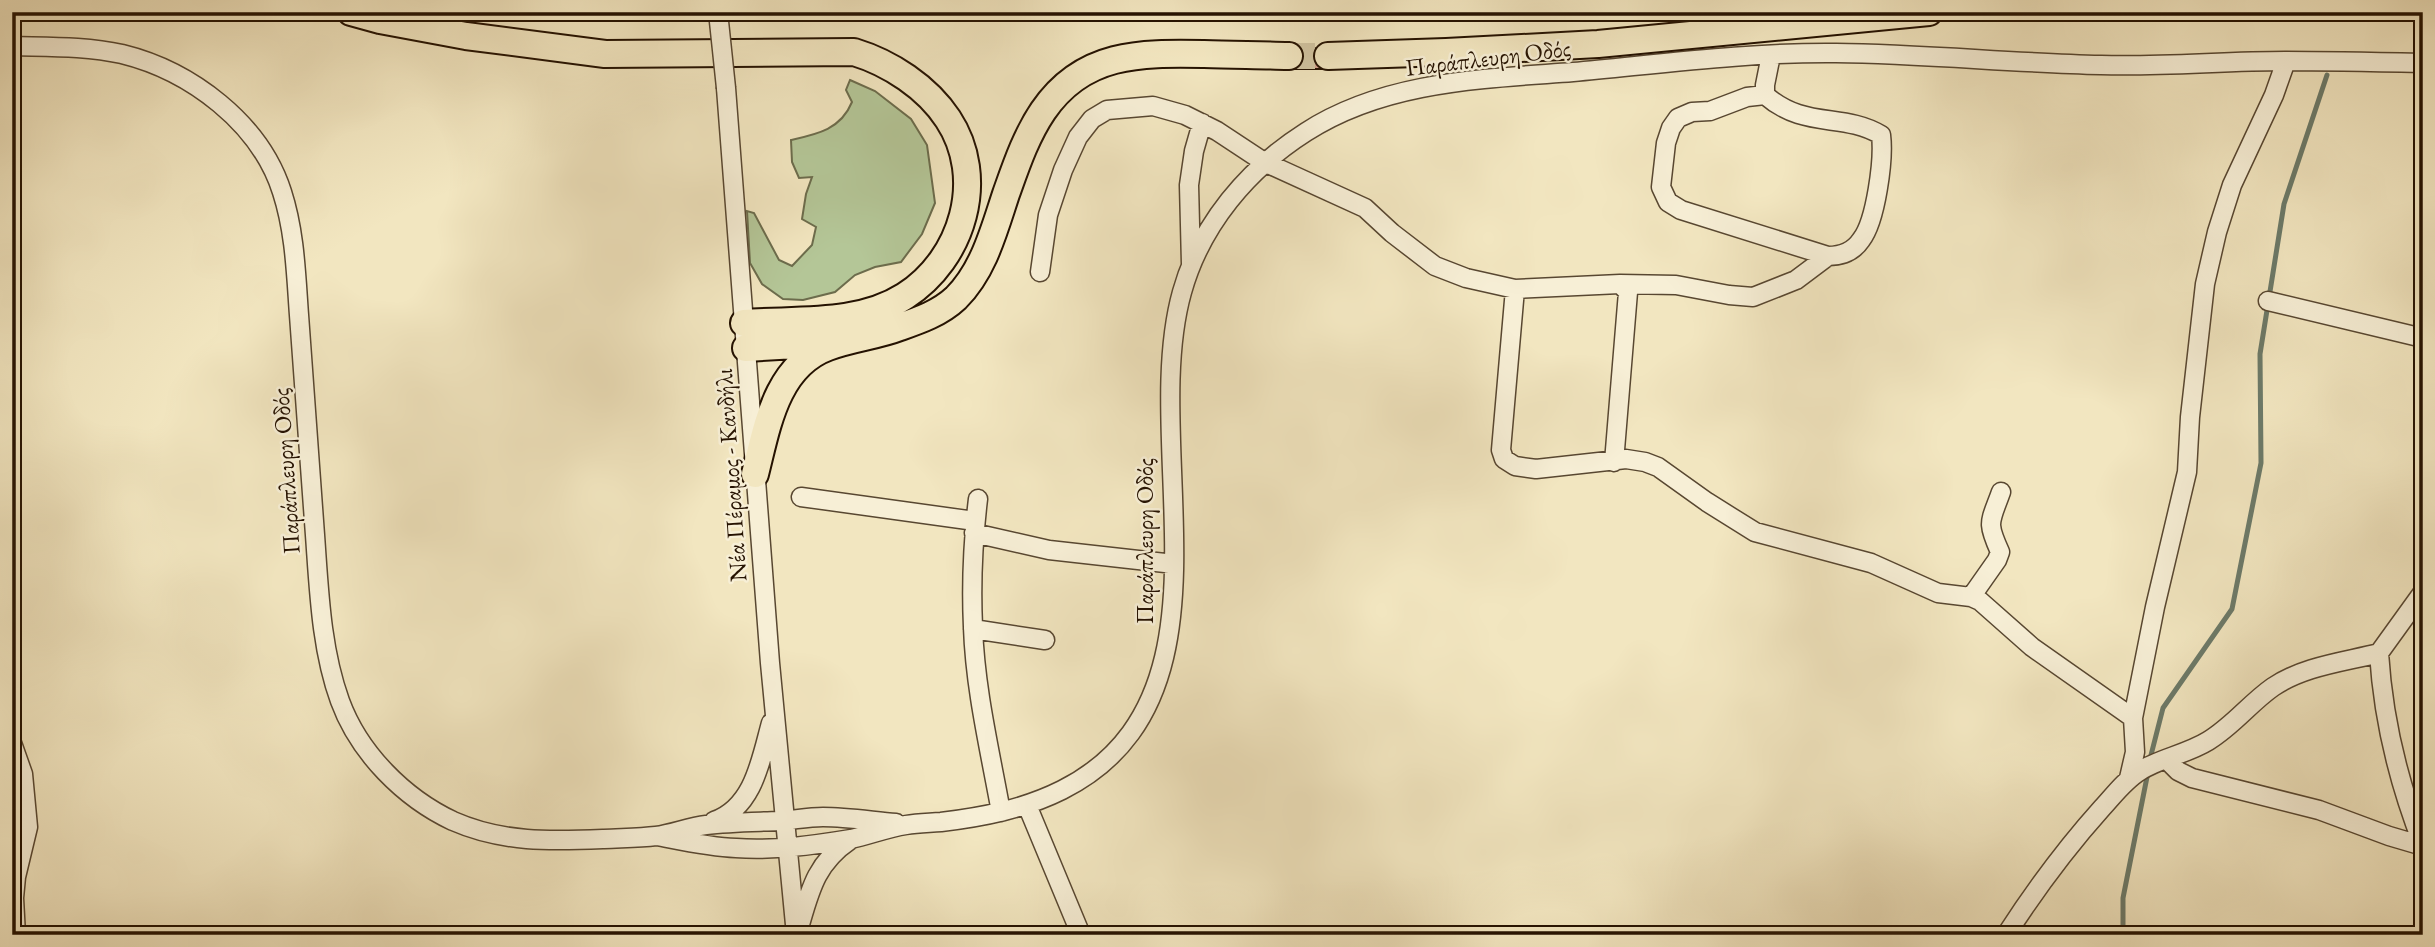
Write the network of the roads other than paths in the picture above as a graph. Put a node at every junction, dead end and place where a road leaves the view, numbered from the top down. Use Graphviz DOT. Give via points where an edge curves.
graph roads {
  1 [pos="351,12"];
  2 [pos="718,12"];
  3 [pos="1928,12"];
  4 [pos="12,46"];
  5 [pos="1771,55"];
  6 [pos="1289,56"];
  7 [pos="1328,56"];
  8 [pos="2286,61"];
  9 [pos="2423,63"];
  10 [pos="1765,95"];
  11 [pos="1202,123"];
  12 [pos="1264,162"];
  13 [pos="1828,256"];
  14 [pos="1191,267"];
  15 [pos="1040,272"];
  16 [pos="1620,284"];
  17 [pos="1516,289"];
  18 [pos="2268,301"];
  19 [pos="745,335"];
  20 [pos="2423,338"];
  21 [pos="842,342"];
  22 [pos="1614,462"];
  23 [pos="755,474"];
  24 [pos="2001,492"];
  25 [pos="801,497"];
  26 [pos="978,499"];
  27 [pos="975,527"];
  28 [pos="1174,564"];
  29 [pos="2423,592"];
  30 [pos="1971,597"];
  31 [pos="973,629"];
  32 [pos="1045,640"];
  33 [pos="2379,653"];
  34 [pos="774,713"];
  35 [pos="2133,718"];
  36 [pos="12,743"];
  37 [pos="2167,760"];
  38 [pos="2129,778"];
  39 [pos="1027,805"];
  40 [pos="1002,812"];
  41 [pos="785,820"];
  42 [pos="702,825"];
  43 [pos="906,825"];
  44 [pos="657,836"];
  45 [pos="851,839"];
  46 [pos="787,846"];
  47 [pos="2423,846"];
  48 [pos="16,935"];
  49 [pos="796,935"];
  50 [pos="1081,935"];
  51 [pos="2007,935"];
  1 -- 19 [label="highway" via="466,36 605,54 854,52 881,62 920,89 948,118 967,177 963,220 945,257 920,285 885,307"];
  2 -- 19 [label="street, Νέα Πέραμος - Κανδήλι, bridge"];
  3 -- 7 [label="highway" via="1598,44"];
  4 -- 44 [label="street, Παράπλευρη Οδός" via="92,49 164,70 227,110 270,163 282,190 294,250 325,641 340,701 383,770 425,806 484,833 547,842"];
  5 -- 8 [label="street, Παράπλευρη Οδός" via="1836,53 2110,65"];
  5 -- 10 [label="street"];
  5 -- 12 [label="street, Παράπλευρη Οδός" via="1426,86 1332,117"];
  6 -- 21 [label="highway" via="1156,53 1110,60 1084,71 1053,98 1033,128 985,255 957,297 917,321"];
  8 -- 9 [label="street, Παράπλευρη Οδός"];
  8 -- 35 [label="street" via="2232,185 2217,232 2205,284 2183,493"];
  10 -- 13 [label="street" via="1792,114 1865,125 1881,135 1884,153 1862,240 1841,256"];
  10 -- 13 [label="street" via="1678,118 1666,143 1661,187 1668,202 1681,210"];
  11 -- 12 [label="street"];
  11 -- 14 [label="street" via="1189,186"];
  11 -- 15 [label="street" via="1153,106 1107,110 1092,119 1078,137 1048,215"];
  12 -- 14 [label="street, Παράπλευρη Οδός" via="1223,208"];
  12 -- 17 [label="street" via="1365,208 1435,267"];
  13 -- 16 [label="street" via="1796,280 1753,296 1676,285"];
  14 -- 28 [label="street, Παράπλευρη Οδός" via="1176,320 1170,385"];
  16 -- 17 [label="street"];
  16 -- 22 [label="street" via="1628,292"];
  17 -- 22 [label="street" via="1504,459 1536,469"];
  18 -- 20 [label="street"];
  19 -- 21 [label="highway"];
  19 -- 23 [label="street, Νέα Πέραμος - Κανδήλι"];
  21 -- 23 [label="highway" via="810,356 792,372 771,411"];
  22 -- 30 [label="street" via="1626,459 1658,467 1755,531 1871,563 1938,593"];
  23 -- 34 [label="street, Νέα Πέραμος - Κανδήλι"];
  24 -- 30 [label="street" via="1990,524 2000,552"];
  25 -- 27 [label="street"];
  26 -- 27 [label="street"];
  27 -- 28 [label="street" via="1049,550"];
  27 -- 31 [label="street"];
  28 -- 39 [label="street, Παράπλευρη Οδός" via="1167,653 1141,717 1091,772"];
  29 -- 33 [label="street"];
  30 -- 35 [label="street" via="2049,660"];
  31 -- 32 [label="street"];
  31 -- 40 [label="street" via="983,717"];
  33 -- 37 [label="street" via="2287,680 2208,741"];
  33 -- 47 [label="street" via="2385,713 2404,795"];
  34 -- 41 [label="street, Νέα Πέραμος - Κανδήλι"];
  34 -- 42 [label="street" via="760,765 745,798 723,818"];
  35 -- 38 [label="street"];
  36 -- 48 [label="street" via="23,774 28,827 16,877"];
  37 -- 38 [label="street"];
  37 -- 47 [label="street" via="2192,778 2319,810"];
  38 -- 51 [label="street" via="2048,874"];
  39 -- 40 [label="street, Παράπλευρη Οδός"];
  39 -- 50 [label="street"];
  40 -- 43 [label="street, Παράπλευρη Οδός"];
  41 -- 42 [label="street, Παράπλευρη Οδός"];
  41 -- 43 [label="street, Παράπλευρη Οδός" via="825,817"];
  41 -- 46 [label="street, Νέα Πέραμος - Κανδήλι"];
  42 -- 44 [label="street, Παράπλευρη Οδός"];
  43 -- 45 [label="street, Παράπλευρη Οδός"];
  44 -- 46 [label="street, Παράπλευρη Οδός" via="736,849"];
  45 -- 46 [label="street, Παράπλευρη Οδός"];
  45 -- 49 [label="street" via="824,862"];
  46 -- 49 [label="street, Νέα Πέραμος - Κανδήλι"];
}
